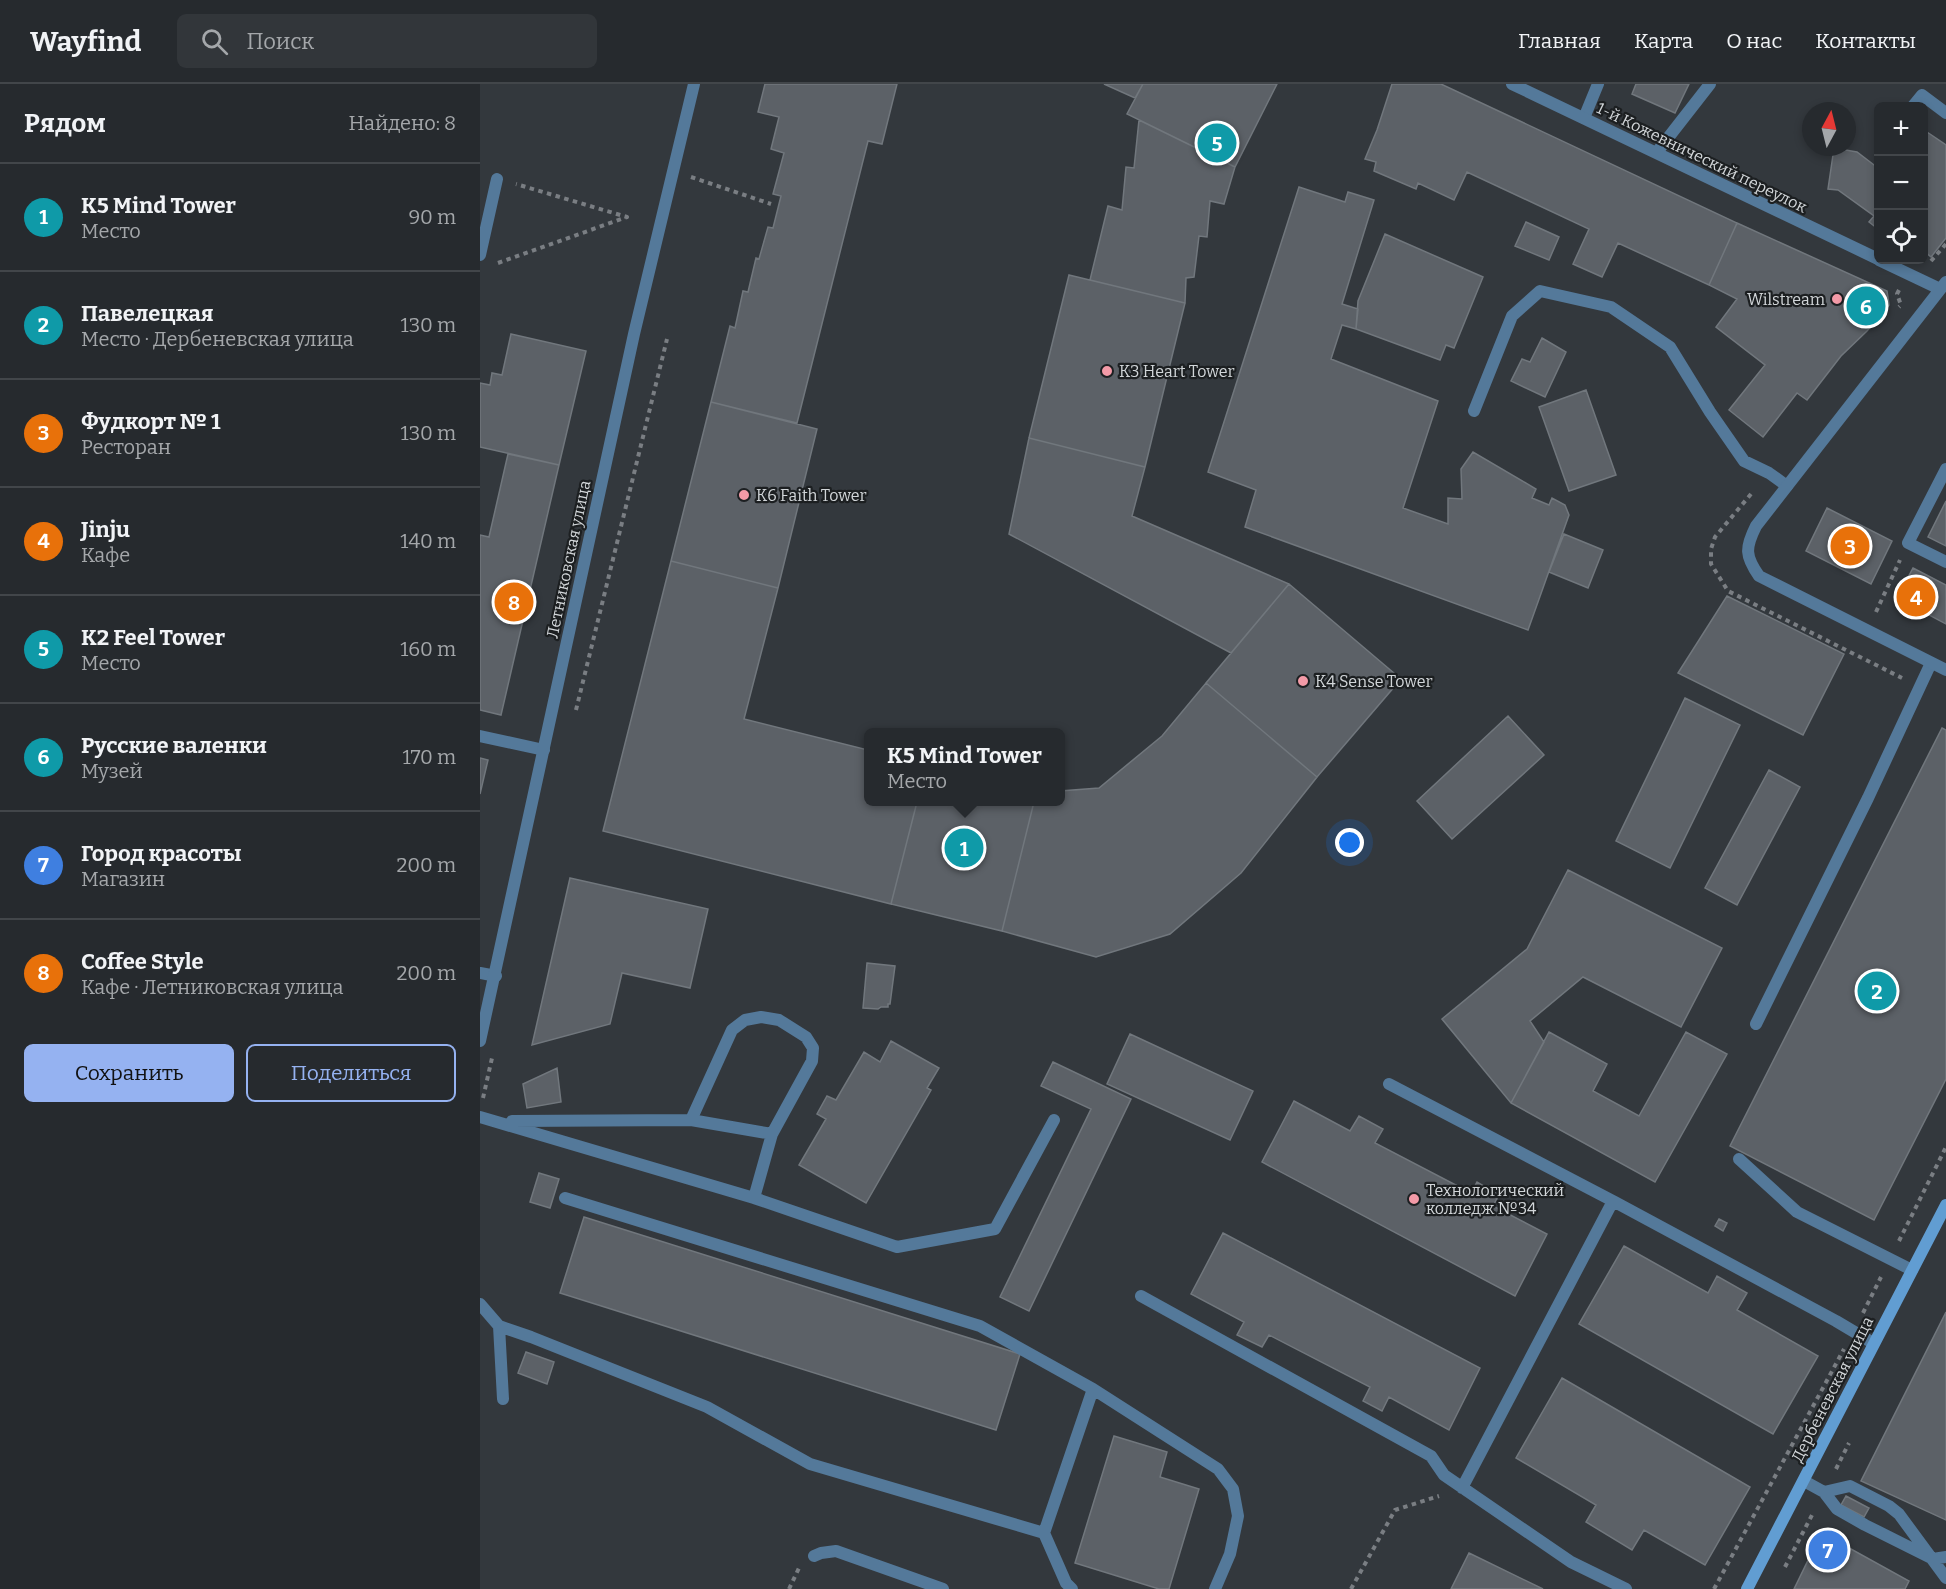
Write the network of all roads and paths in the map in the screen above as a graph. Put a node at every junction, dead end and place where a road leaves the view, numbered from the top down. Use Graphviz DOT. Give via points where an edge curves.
graph roads {
  1 [pos="694,84"];
  2 [pos="1512,84"];
  3 [pos="1598,84"];
  4 [pos="1710,84"];
  5 [pos="1916,102"];
  6 [pos="1946,113"];
  7 [pos="1584,118"];
  8 [pos="1657,153"];
  9 [pos="673,171"];
  10 [pos="497,178"];
  11 [pos="771,204"];
  12 [pos="1946,244"];
  13 [pos="480,255"];
  14 [pos="1874,257"];
  15 [pos="1928,260"];
  16 [pos="1889,264"];
  17 [pos="490,266"];
  18 [pos="1908,273"];
  19 [pos="1943,286"];
  20 [pos="1894,314"];
  21 [pos="1473,411"];
  22 [pos="1946,469"];
  23 [pos="1769,473"];
  24 [pos="1787,486"];
  25 [pos="1908,543"];
  26 [pos="1946,562"];
  27 [pos="1886,616"];
  28 [pos="1931,663"];
  29 [pos="1946,670"];
  30 [pos="1920,687"];
  31 [pos="480,736"];
  32 [pos="544,750"];
  33 [pos="480,973"];
  34 [pos="496,976"];
  35 [pos="1756,1024"];
  36 [pos="480,1041"];
  37 [pos="1389,1084"];
  38 [pos="480,1117"];
  39 [pos="691,1120"];
  40 [pos="1054,1120"];
  41 [pos="499,1121"];
  42 [pos="772,1134"];
  43 [pos="1946,1148"];
  44 [pos="1739,1159"];
  45 [pos="565,1198"];
  46 [pos="754,1198"];
  47 [pos="1613,1201"];
  48 [pos="1946,1205"];
  49 [pos="1891,1258"];
  50 [pos="1912,1270"];
  51 [pos="1141,1296"];
  52 [pos="480,1304"];
  53 [pos="498,1326"];
  54 [pos="1854,1331"];
  55 [pos="1873,1343"];
  56 [pos="1093,1389"];
  57 [pos="503,1399"];
  58 [pos="1804,1482"];
  59 [pos="1462,1488"];
  60 [pos="1824,1492"];
  61 [pos="1044,1533"];
  62 [pos="814,1556"];
  63 [pos="1946,1557"];
  64 [pos="1933,1559"];
  65 [pos="1783,1570"];
  66 [pos="1946,1578"];
  67 [pos="920,1585"];
  68 [pos="943,1589"];
  69 [pos="1072,1589"];
  70 [pos="1215,1589"];
  71 [pos="1351,1589"];
  72 [pos="1626,1589"];
  73 [pos="1714,1589"];
  74 [pos="1747,1589"];
  1 -- 9 [label="street, Летниковская улица"];
  2 -- 7 [label="street, 1-й Кожевнический переулок"];
  3 -- 7 [label="street"];
  4 -- 8 [label="street"];
  5 -- 6 [label="street" via="1922,95"];
  7 -- 8 [label="street, 1-й Кожевнический переулок"];
  8 -- 14 [label="street, 1-й Кожевнический переулок"];
  9 -- 11 [label="path"];
  9 -- 32 [label="street, Летниковская улица"];
  10 -- 13 [label="street"];
  10 -- 17 [label="path" via="627,217"];
  12 -- 15 [label="path" via="1932,261"];
  16 -- 18 [label="street, 1-й Кожевнический переулок"];
  18 -- 19 [label="street, 1-й Кожевнический переулок"];
  18 -- 20 [label="path" via="1896,294 1901,305"];
  19 -- 24 [label="street"];
  21 -- 23 [label="street" via="1512,316 1540,291 1611,308 1670,347 1744,461"];
  22 -- 25 [label="street"];
  23 -- 24 [label="street"];
  23 -- 30 [label="path" via="1715,537 1711,564 1718,578 1728,591"];
  24 -- 28 [label="street" via="1756,526 1748,546 1747,557 1759,576"];
  25 -- 26 [label="street"];
  25 -- 27 [label="path" via="1876,612"];
  28 -- 29 [label="street"];
  28 -- 30 [label="street"];
  30 -- 35 [label="street"];
  31 -- 32 [label="street"];
  32 -- 34 [label="street, Летниковская улица"];
  33 -- 34 [label="street"];
  34 -- 36 [label="street, Летниковская улица"];
  37 -- 47 [label="street"];
  38 -- 41 [label="street"];
  39 -- 41 [label="street"];
  39 -- 42 [label="street"];
  39 -- 42 [label="street" via="732,1030 745,1020 779,1020 806,1037 813,1048 812,1061"];
  40 -- 46 [label="street" via="995,1229 897,1247"];
  41 -- 46 [label="street"];
  42 -- 46 [label="street"];
  43 -- 49 [label="path"];
  44 -- 49 [label="street" via="1797,1212"];
  45 -- 56 [label="street" via="980,1326"];
  47 -- 54 [label="street"];
  47 -- 59 [label="street"];
  48 -- 50 [label="street, Дербеневская улица"];
  49 -- 50 [label="street"];
  49 -- 54 [label="path"];
  50 -- 55 [label="street, Дербеневская улица"];
  51 -- 59 [label="street" via="1431,1456 1444,1475"];
  52 -- 53 [label="street"];
  53 -- 57 [label="street"];
  53 -- 61 [label="street" via="708,1407 810,1464"];
  54 -- 55 [label="street"];
  54 -- 73 [label="path"];
  55 -- 58 [label="street, Дербеневская улица"];
  56 -- 61 [label="street"];
  56 -- 70 [label="street" via="1218,1469 1233,1489 1238,1516 1230,1554"];
  58 -- 60 [label="street"];
  58 -- 74 [label="street, Дербеневская улица"];
  59 -- 71 [label="path" via="1395,1510"];
  59 -- 72 [label="street" via="1571,1562"];
  60 -- 64 [label="street" via="1837,1509"];
  60 -- 64 [label="street" via="1850,1486 1889,1506"];
  60 -- 65 [label="path"];
  61 -- 69 [label="street"];
  62 -- 67 [label="street" via="836,1551"];
  63 -- 64 [label="street"];
  64 -- 66 [label="street"];
  67 -- 68 [label="street"];
}
